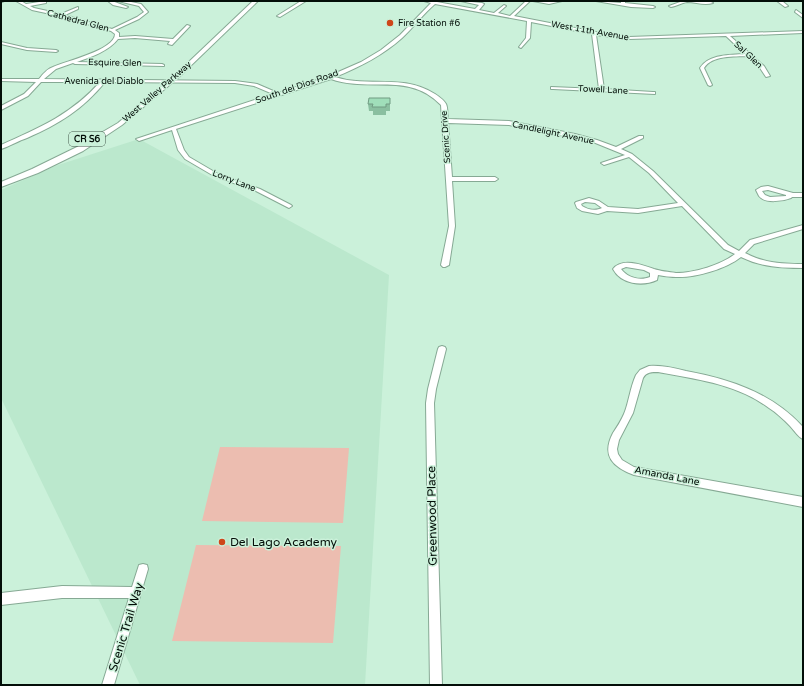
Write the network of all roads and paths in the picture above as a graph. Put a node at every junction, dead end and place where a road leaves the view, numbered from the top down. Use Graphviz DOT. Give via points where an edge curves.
graph roads {
  1 [pos="18,1"];
  2 [pos="110,1"];
  3 [pos="120,1"];
  4 [pos="248,1"];
  5 [pos="256,1"];
  6 [pos="304,1"];
  7 [pos="426,1"];
  8 [pos="463,1"];
  9 [pos="528,1"];
  10 [pos="535,1"];
  11 [pos="560,1"];
  12 [pos="598,1"];
  13 [pos="687,1"];
  14 [pos="779,1"];
  15 [pos="45,2"];
  16 [pos="435,2"];
  17 [pos="623,2"];
  18 [pos="711,3"];
  19 [pos="26,5"];
  20 [pos="504,6"];
  21 [pos="671,6"];
  22 [pos="786,6"];
  23 [pos="653,7"];
  24 [pos="77,8"];
  25 [pos="143,8"];
  26 [pos="475,11"];
  27 [pos="796,11"];
  28 [pos="61,14"];
  29 [pos="495,14"];
  30 [pos="279,16"];
  31 [pos="511,17"];
  32 [pos="803,17"];
  33 [pos="529,20"];
  34 [pos="188,26"];
  35 [pos="112,30"];
  36 [pos="214,32"];
  37 [pos="594,32"];
  38 [pos="803,32"];
  39 [pos="727,34"];
  40 [pos="117,38"];
  41 [pos="1,43"];
  42 [pos="521,47"];
  43 [pos="56,51"];
  44 [pos="749,55"];
  45 [pos="68,62"];
  46 [pos="162,65"];
  47 [pos="177,67"];
  48 [pos="768,76"];
  49 [pos="331,77"];
  50 [pos="1,80"];
  51 [pos="40,80"];
  52 [pos="104,80"];
  53 [pos="161,81"];
  54 [pos="170,81"];
  55 [pos="710,85"];
  56 [pos="553,88"];
  57 [pos="602,90"];
  58 [pos="653,93"];
  59 [pos="277,94"];
  60 [pos="1,108"];
  61 [pos="445,121"];
  62 [pos="174,129"];
  63 [pos="641,136"];
  64 [pos="139,139"];
  65 [pos="1,147"];
  66 [pos="616,149"];
  67 [pos="630,155"];
  68 [pos="604,163"];
  69 [pos="449,178"];
  70 [pos="495,179"];
  71 [pos="1,180"];
  72 [pos="1,186"];
  73 [pos="789,194"];
  74 [pos="803,195"];
  75 [pos="683,204"];
  76 [pos="289,206"];
  77 [pos="606,209"];
  78 [pos="803,227"];
  79 [pos="740,254"];
  80 [pos="445,265"];
  81 [pos="803,266"];
  82 [pos="654,272"];
  83 [pos="442,350"];
  84 [pos="803,435"];
  85 [pos="803,502"];
  86 [pos="143,569"];
  87 [pos="136,593"];
  88 [pos="1,599"];
  89 [pos="108,685"];
  90 [pos="436,685"];
  1 -- 19 [label="street, Cathedral Glen"];
  2 -- 25 [label="street" via="129,8"];
  3 -- 25 [label="street"];
  4 -- 36 [label="main road"];
  5 -- 54 [label="main road, West Valley Parkway / CR S6"];
  6 -- 30 [label="street"];
  7 -- 16 [label="street, West 11th Avenue"];
  8 -- 26 [label="street" via="482,4"];
  9 -- 31 [label="street"];
  10 -- 11 [label="street"];
  12 -- 17 [label="street"];
  13 -- 18 [label="street"];
  13 -- 21 [label="street"];
  14 -- 22 [label="street"];
  15 -- 19 [label="street"];
  16 -- 26 [label="street, West 11th Avenue"];
  16 -- 49 [label="street, South del Dios Road" via="384,50 360,65"];
  17 -- 23 [label="street" via="631,6"];
  19 -- 28 [label="street, Cathedral Glen" via="33,9"];
  20 -- 29 [label="street"];
  24 -- 28 [label="street"];
  25 -- 35 [label="street" via="146,12 144,15"];
  26 -- 29 [label="street, West 11th Avenue"];
  27 -- 32 [label="street"];
  28 -- 35 [label="street, Cathedral Glen"];
  29 -- 31 [label="street, West 11th Avenue"];
  31 -- 33 [label="street, West 11th Avenue"];
  33 -- 37 [label="street, West 11th Avenue"];
  33 -- 42 [label="street" via="528,38"];
  34 -- 40 [label="street" via="172,42 135,37"];
  35 -- 40 [label="street, Cathedral Glen" via="117,33"];
  37 -- 39 [label="street, West 11th Avenue" via="643,38"];
  37 -- 57 [label="street"];
  38 -- 39 [label="street, West 11th Avenue"];
  39 -- 44 [label="street, Sal Glen"];
  40 -- 45 [label="street, Cathedral Glen" via="99,50"];
  41 -- 43 [label="street" via="27,49"];
  44 -- 48 [label="street, Sal Glen"];
  44 -- 55 [label="street" via="717,58 706,62 702,68"];
  45 -- 46 [label="street, Esquire Glen"];
  45 -- 51 [label="street, Cathedral Glen" via="54,68"];
  47 -- 53 [label="main road, West Valley Parkway / CR S6"];
  49 -- 59 [label="street, South del Dios Road"];
  49 -- 61 [label="street, Scenic Drive" via="420,88 437,96 444,105"];
  50 -- 51 [label="street, Avenida del Diablo"];
  51 -- 52 [label="street, Avenida del Diablo"];
  51 -- 60 [label="street, Cathedral Glen" via="26,95"];
  52 -- 53 [label="street, Avenida del Diablo"];
  52 -- 65 [label="street" via="91,96 59,120"];
  53 -- 54 [label="street, Avenida del Diablo"];
  53 -- 71 [label="main road, West Valley Parkway / CR S6" via="125,113 88,138 45,161"];
  54 -- 59 [label="street, Avenida del Diablo" via="243,83"];
  54 -- 72 [label="main road, West Valley Parkway / CR S6" via="134,113 101,137"];
  56 -- 57 [label="street, Towell Lane"];
  57 -- 58 [label="street, Towell Lane"];
  59 -- 62 [label="street, South del Dios Road"];
  61 -- 66 [label="street, Candlelight Avenue" via="509,124 575,136"];
  61 -- 69 [label="street, Scenic Drive"];
  62 -- 64 [label="street, South del Dios Road"];
  62 -- 76 [label="street, Lorry Lane" via="181,150 187,158 216,175 258,190"];
  63 -- 66 [label="street"];
  66 -- 67 [label="street, Candlelight Avenue"];
  67 -- 68 [label="street"];
  67 -- 75 [label="street, Candlelight Avenue"];
  69 -- 70 [label="street"];
  69 -- 80 [label="street, Scenic Drive" via="452,226"];
  73 -- 74 [label="street"];
  75 -- 77 [label="street" via="638,211"];
  75 -- 79 [label="street, Candlelight Avenue" via="720,243"];
  78 -- 79 [label="street" via="752,242"];
  79 -- 81 [label="street, Candlelight Avenue" via="780,266"];
  79 -- 82 [label="street" via="730,262 696,273 676,275"];
  83 -- 90 [label="street, Greenwood Place" via="430,403"];
  84 -- 85 [label="street, Amanda Lane" via="800,429 777,408 754,393 730,383 658,369 647,370 641,374 627,417 613,441 612,453 615,460 634,471"];
  86 -- 87 [label="street, Scenic Trail Way"];
  87 -- 88 [label="street" via="62,592"];
  87 -- 89 [label="street, Scenic Trail Way"];
}
